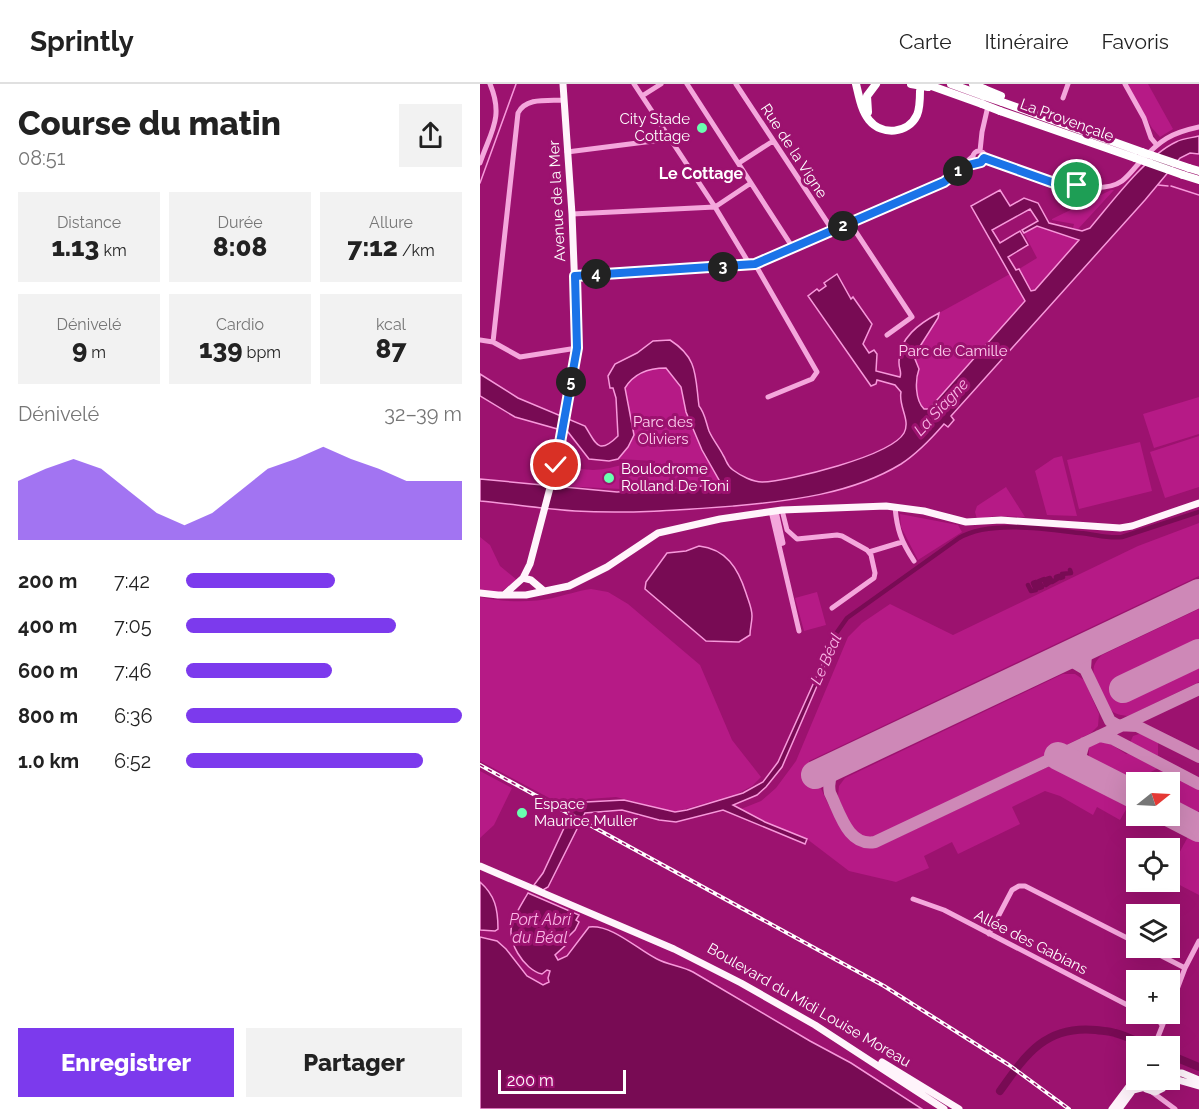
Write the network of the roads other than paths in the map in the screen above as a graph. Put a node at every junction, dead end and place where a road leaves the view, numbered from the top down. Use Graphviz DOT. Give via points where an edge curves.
graph roads {
  1 [pos="490,84"];
  2 [pos="563,84"];
  3 [pos="634,84"];
  4 [pos="661,84"];
  5 [pos="687,84"];
  6 [pos="736,84"];
  7 [pos="856,84"];
  8 [pos="876,84"];
  9 [pos="951,84"];
  10 [pos="973,84"];
  11 [pos="994,84"];
  12 [pos="1068,84"];
  13 [pos="1125,84"];
  14 [pos="918,87"];
  15 [pos="940,89"];
  16 [pos="642,96"];
  17 [pos="984,96"];
  18 [pos="1063,98"];
  19 [pos="564,100"];
  20 [pos="1001,103"];
  21 [pos="1199,127"];
  22 [pos="669,139"];
  23 [pos="773,141"];
  24 [pos="1156,144"];
  25 [pos="980,151"];
  26 [pos="567,152"];
  27 [pos="973,156"];
  28 [pos="984,158"];
  29 [pos="976,162"];
  30 [pos="480,163"];
  31 [pos="739,163"];
  32 [pos="1186,171"];
  33 [pos="1199,171"];
  34 [pos="953,174"];
  35 [pos="1199,180"];
  36 [pos="751,183"];
  37 [pos="715,207"];
  38 [pos="572,214"];
  39 [pos="850,223"];
  40 [pos="833,231"];
  41 [pos="793,248"];
  42 [pos="752,264"];
  43 [pos="575,276"];
  44 [pos="887,335"];
  45 [pos="480,340"];
  46 [pos="493,342"];
  47 [pos="577,348"];
  48 [pos="768,397"];
  49 [pos="1199,503"];
  50 [pos="895,507"];
  51 [pos="776,511"];
  52 [pos="902,542"];
  53 [pos="869,552"];
  54 [pos="914,561"];
  55 [pos="530,564"];
  56 [pos="523,578"];
  57 [pos="533,583"];
  58 [pos="517,584"];
  59 [pos="544,591"];
  60 [pos="480,592"];
  61 [pos="531,593"];
  62 [pos="522,594"];
  63 [pos="502,596"];
  64 [pos="832,608"];
  65 [pos="800,631"];
  66 [pos="480,866"];
  67 [pos="913,899"];
  68 [pos="609,920"];
  69 [pos="989,934"];
  70 [pos="1126,938"];
  71 [pos="1199,941"];
  72 [pos="1166,958"];
  73 [pos="1185,968"];
  74 [pos="1180,981"];
  75 [pos="1126,1004"];
  76 [pos="1162,1025"];
  77 [pos="1158,1036"];
  78 [pos="1182,1073"];
  79 [pos="1199,1080"];
  80 [pos="1180,1081"];
  81 [pos="1199,1086"];
  82 [pos="1126,1090"];
  83 [pos="1133,1090"];
  84 [pos="1155,1090"];
  85 [pos="1165,1090"];
  86 [pos="1152,1092"];
  87 [pos="1168,1104"];
  88 [pos="944,1109"];
  89 [pos="959,1109"];
  90 [pos="1112,1109"];
  91 [pos="1119,1109"];
  92 [pos="1175,1109"];
  1 -- 30 [label="street" via="498,114"];
  2 -- 19 [label="main road, Avenue de la Mer"];
  3 -- 16 [label="street"];
  4 -- 16 [label="street"];
  5 -- 31 [label="street"];
  6 -- 23 [label="street, Rue de la Vigne"];
  7 -- 14 [label="highway" via="867,118 881,129 891,131 906,128 912,122 919,110"];
  8 -- 14 [label="highway" via="867,96 867,110 876,122 891,128 904,125 913,115"];
  9 -- 17 [label="highway, La Provençale"];
  10 -- 17 [label="highway"];
  11 -- 25 [label="street"];
  12 -- 18 [label="street"];
  13 -- 24 [label="street"];
  14 -- 15 [label="highway, La Provençale"];
  14 -- 15 [label="highway"];
  15 -- 17 [label="highway, La Provençale"];
  16 -- 22 [label="street"];
  17 -- 20 [label="highway, La Provençale, bridge"];
  17 -- 20 [label="highway, bridge"];
  19 -- 26 [label="main road, Avenue de la Mer"];
  19 -- 46 [label="street" via="528,102 518,113"];
  20 -- 32 [label="highway, La Provençale, bridge"];
  20 -- 32 [label="highway, La Provençale, bridge" via="1135,158"];
  21 -- 24 [label="street" via="1173,134"];
  22 -- 26 [label="street"];
  22 -- 37 [label="street"];
  23 -- 31 [label="street"];
  23 -- 40 [label="street, Rue de la Vigne"];
  24 -- 28 [label="street" via="1124,179 1103,188 1057,184"];
  25 -- 27 [label="street"];
  25 -- 28 [label="street"];
  26 -- 38 [label="main road, Avenue de la Mer"];
  27 -- 29 [label="street"];
  27 -- 34 [label="street"];
  28 -- 29 [label="street"];
  29 -- 34 [label="street"];
  31 -- 36 [label="street"];
  32 -- 33 [label="highway, La Provençale"];
  32 -- 35 [label="highway, La Provençale"];
  34 -- 39 [label="street" via="944,182"];
  36 -- 37 [label="street"];
  36 -- 41 [label="street"];
  37 -- 38 [label="street"];
  37 -- 42 [label="street"];
  38 -- 43 [label="main road, Avenue de la Mer"];
  39 -- 40 [label="street"];
  39 -- 44 [label="street" via="912,316"];
  40 -- 41 [label="street"];
  41 -- 42 [label="street"];
  42 -- 43 [label="street"];
  42 -- 48 [label="street" via="817,372 812,380"];
  43 -- 47 [label="main road, Avenue de la Mer"];
  45 -- 46 [label="street"];
  46 -- 47 [label="street" via="520,357"];
  47 -- 55 [label="main road, Avenue de la Mer" via="552,481"];
  49 -- 50 [label="main road" via="1120,528 1001,520 966,522"];
  50 -- 51 [label="main road"];
  50 -- 52 [label="street" via="896,528"];
  51 -- 53 [label="street" via="797,539 837,535"];
  51 -- 59 [label="main road" via="657,533 582,581"];
  51 -- 65 [label="street" via="783,543 779,544"];
  52 -- 53 [label="street"];
  52 -- 54 [label="street"];
  53 -- 64 [label="street" via="873,578"];
  55 -- 56 [label="main road"];
  55 -- 57 [label="main road"];
  56 -- 57 [label="main road"];
  56 -- 58 [label="main road"];
  57 -- 59 [label="main road"];
  57 -- 61 [label="main road"];
  58 -- 62 [label="main road"];
  58 -- 63 [label="main road"];
  59 -- 61 [label="main road"];
  60 -- 63 [label="main road"];
  61 -- 62 [label="main road"];
  62 -- 63 [label="main road"];
  66 -- 68 [label="main road, Boulevard du Midi Louise Moreau"];
  67 -- 69 [label="street, Allée des Gabians"];
  68 -- 88 [label="main road, Boulevard du Midi Louise Moreau" via="782,1006"];
  68 -- 89 [label="main road, Boulevard du Midi Louise Moreau" via="667,941 740,978"];
  69 -- 70 [label="street" via="1009,895 1015,888 1025,886"];
  69 -- 75 [label="street, Allée des Gabians"];
  71 -- 73 [label="street"];
  72 -- 73 [label="street"];
  73 -- 74 [label="street"];
  76 -- 77 [label="street"];
  78 -- 79 [label="main road"];
  80 -- 81 [label="main road"];
  82 -- 90 [label="main road"];
  83 -- 91 [label="main road"];
  84 -- 86 [label="main road"];
  85 -- 87 [label="street"];
  86 -- 87 [label="street"];
  87 -- 92 [label="street"];
}
